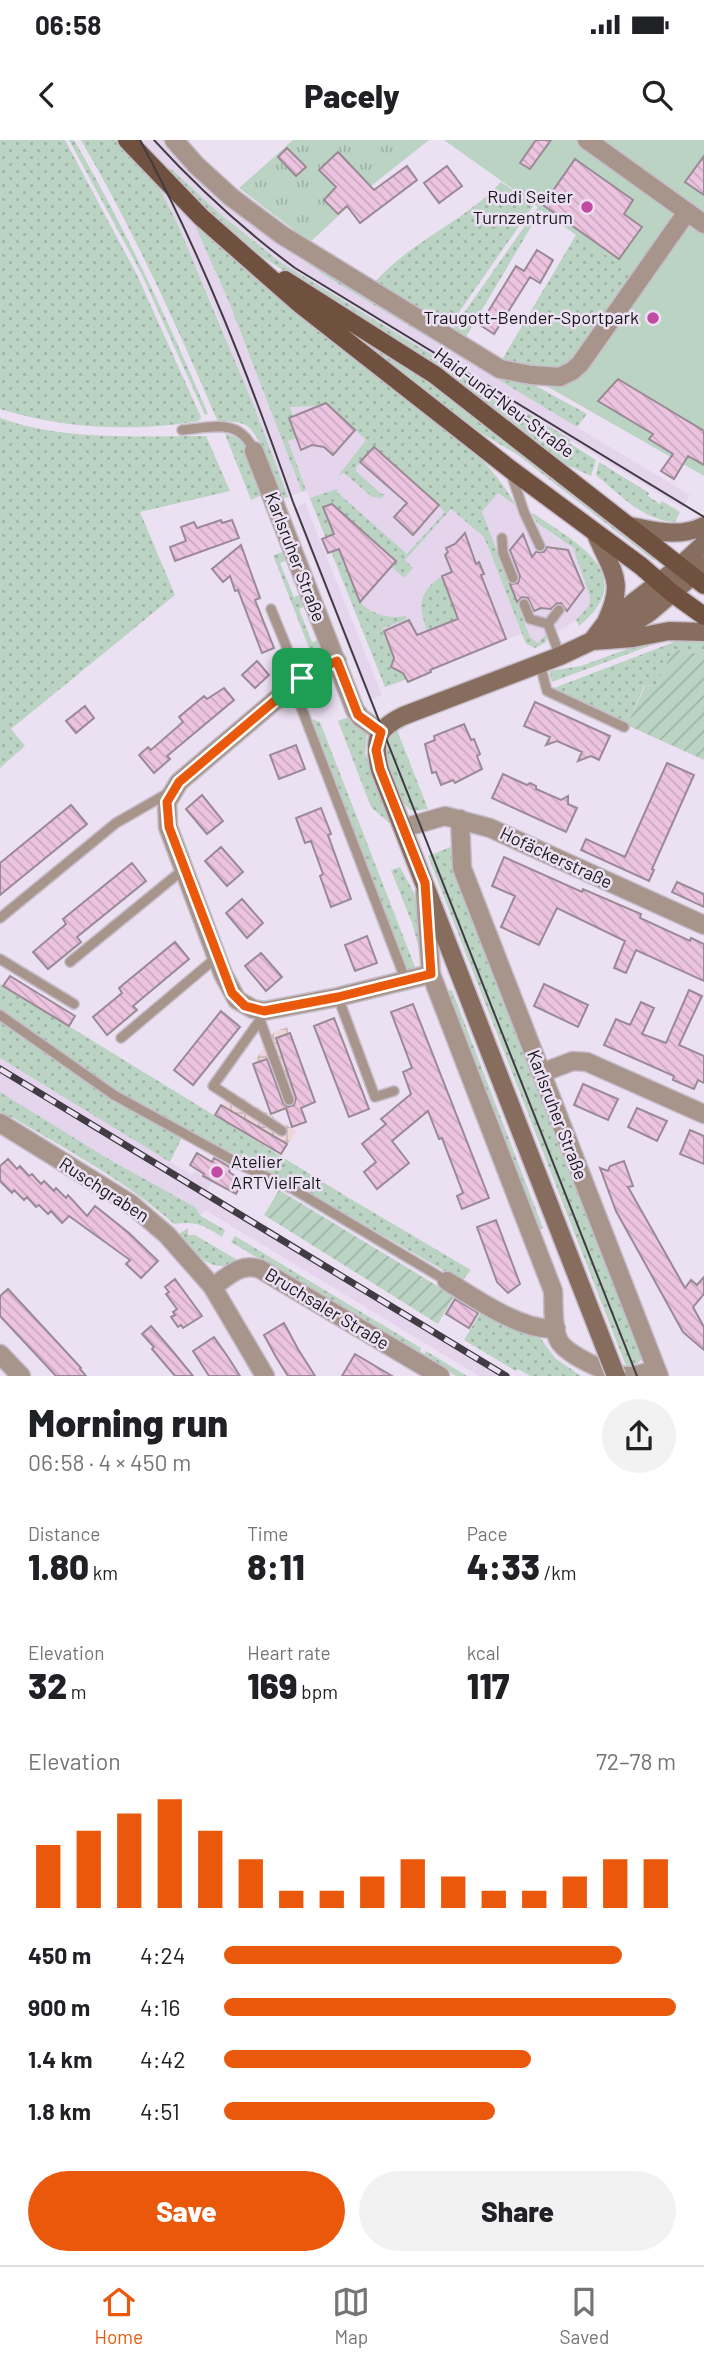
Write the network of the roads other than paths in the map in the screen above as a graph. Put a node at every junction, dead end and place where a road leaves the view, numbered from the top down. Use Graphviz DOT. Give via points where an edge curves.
graph roads {
  1 [pos="127,140"];
  2 [pos="174,140"];
  3 [pos="587,140"];
  4 [pos="687,212"];
  5 [pos="704,223"];
  6 [pos="257,265"];
  7 [pos="182,430"];
  8 [pos="254,451"];
  9 [pos="510,469"];
  10 [pos="629,526"];
  11 [pos="704,526"];
  12 [pos="596,534"];
  13 [pos="502,538"];
  14 [pos="704,544"];
  15 [pos="540,546"];
  16 [pos="695,573"];
  17 [pos="513,578"];
  18 [pos="666,587"];
  19 [pos="524,604"];
  20 [pos="271,609"];
  21 [pos="559,610"];
  22 [pos="704,616"];
  23 [pos="548,624"];
  24 [pos="608,632"];
  25 [pos="704,632"];
  26 [pos="560,656"];
  27 [pos="337,661"];
  28 [pos="540,664"];
  29 [pos="296,683"];
  30 [pos="624,727"];
  31 [pos="381,732"];
  32 [pos="171,792"];
  33 [pos="460,819"];
  34 [pos="403,828"];
  35 [pos="184,869"];
  36 [pos="425,883"];
  37 [pos="0,918"];
  38 [pos="704,925"];
  39 [pos="216,957"];
  40 [pos="0,959"];
  41 [pos="70,962"];
  42 [pos="404,974"];
  43 [pos="431,974"];
  44 [pos="338,997"];
  45 [pos="74,1004"];
  46 [pos="0,1015"];
  47 [pos="262,1016"];
  48 [pos="121,1038"];
  49 [pos="541,1073"];
  50 [pos="394,1091"];
  51 [pos="289,1100"];
  52 [pos="704,1114"];
  53 [pos="0,1123"];
  54 [pos="282,1131"];
  55 [pos="447,1281"];
  56 [pos="213,1287"];
  57 [pos="556,1328"];
  58 [pos="0,1354"];
  59 [pos="657,1373"];
  60 [pos="21,1376"];
  61 [pos="265,1376"];
  62 [pos="440,1376"];
  63 [pos="616,1376"];
  1 -- 6 [label="main road, Haid-und-Neu-Straße" via="201,217"];
  2 -- 4 [label="street, Haid-und-Neu-Straße" via="231,197 304,251 500,369 531,375 560,377 580,364"];
  3 -- 4 [label="street"];
  4 -- 5 [label="street"];
  6 -- 9 [label="main road, Haid-und-Neu-Straße" via="301,305"];
  6 -- 10 [label="main road, Haid-und-Neu-Straße" via="435,375"];
  7 -- 8 [label="lane" via="237,429 247,436"];
  8 -- 27 [label="street, Karlsruher Straße"];
  9 -- 12 [label="main road, Haid-und-Neu-Straße"];
  9 -- 15 [label="lane"];
  10 -- 11 [label="street" via="682,533"];
  10 -- 16 [label="main road, Haid-und-Neu-Straße"];
  12 -- 18 [label="main road, Haid-und-Neu-Straße"];
  12 -- 24 [label="street" via="617,583"];
  13 -- 17 [label="lane"];
  14 -- 16 [label="street"];
  16 -- 18 [label="street"];
  18 -- 22 [label="main road, Haid-und-Neu-Straße"];
  18 -- 24 [label="street"];
  19 -- 23 [label="lane" via="530,619"];
  20 -- 29 [label="lane"];
  21 -- 23 [label="lane"];
  23 -- 26 [label="lane"];
  24 -- 25 [label="street" via="633,638"];
  24 -- 26 [label="street"];
  26 -- 28 [label="street"];
  27 -- 29 [label="street"];
  27 -- 31 [label="street, Karlsruher Straße" via="358,715"];
  28 -- 30 [label="lane" via="547,691"];
  28 -- 31 [label="street" via="403,716"];
  29 -- 32 [label="street"];
  29 -- 42 [label="lane"];
  31 -- 34 [label="street, Karlsruher Straße" via="377,757"];
  32 -- 35 [label="street" via="166,813"];
  32 -- 37 [label="lane" via="116,823"];
  33 -- 34 [label="street, Hofäckerstraße" via="442,816"];
  33 -- 38 [label="street, Hofäckerstraße" via="491,828"];
  33 -- 49 [label="street, Karlsruher Straße" via="462,868"];
  34 -- 36 [label="street, Karlsruher Straße"];
  35 -- 39 [label="street"];
  35 -- 41 [label="lane"];
  36 -- 43 [label="street, Karlsruher Straße"];
  36 -- 63 [label="street, Karlsruher Straße, bridge"];
  39 -- 47 [label="street" via="237,1000"];
  39 -- 48 [label="lane"];
  40 -- 45 [label="lane"];
  42 -- 43 [label="street"];
  42 -- 44 [label="street"];
  43 -- 57 [label="street, Karlsruher Straße" via="552,1292"];
  44 -- 47 [label="street"];
  44 -- 50 [label="lane" via="375,1097"];
  46 -- 55 [label="lane" via="114,1095 293,1189"];
  47 -- 51 [label="lane"];
  47 -- 54 [label="lane" via="213,1086"];
  49 -- 52 [label="street" via="573,1061 587,1062"];
  49 -- 59 [label="street, Karlsruher Straße"];
  53 -- 56 [label="street, Ruschgraben" via="140,1211"];
  55 -- 57 [label="street" via="521,1323"];
  56 -- 61 [label="street, Ruschgraben"];
  56 -- 62 [label="street, Bruchsaler Straße" via="243,1267 260,1269"];
  57 -- 59 [label="street, Karlsruher Straße" via="560,1343 570,1352 611,1372 629,1376"];
  58 -- 60 [label="street"];
}
